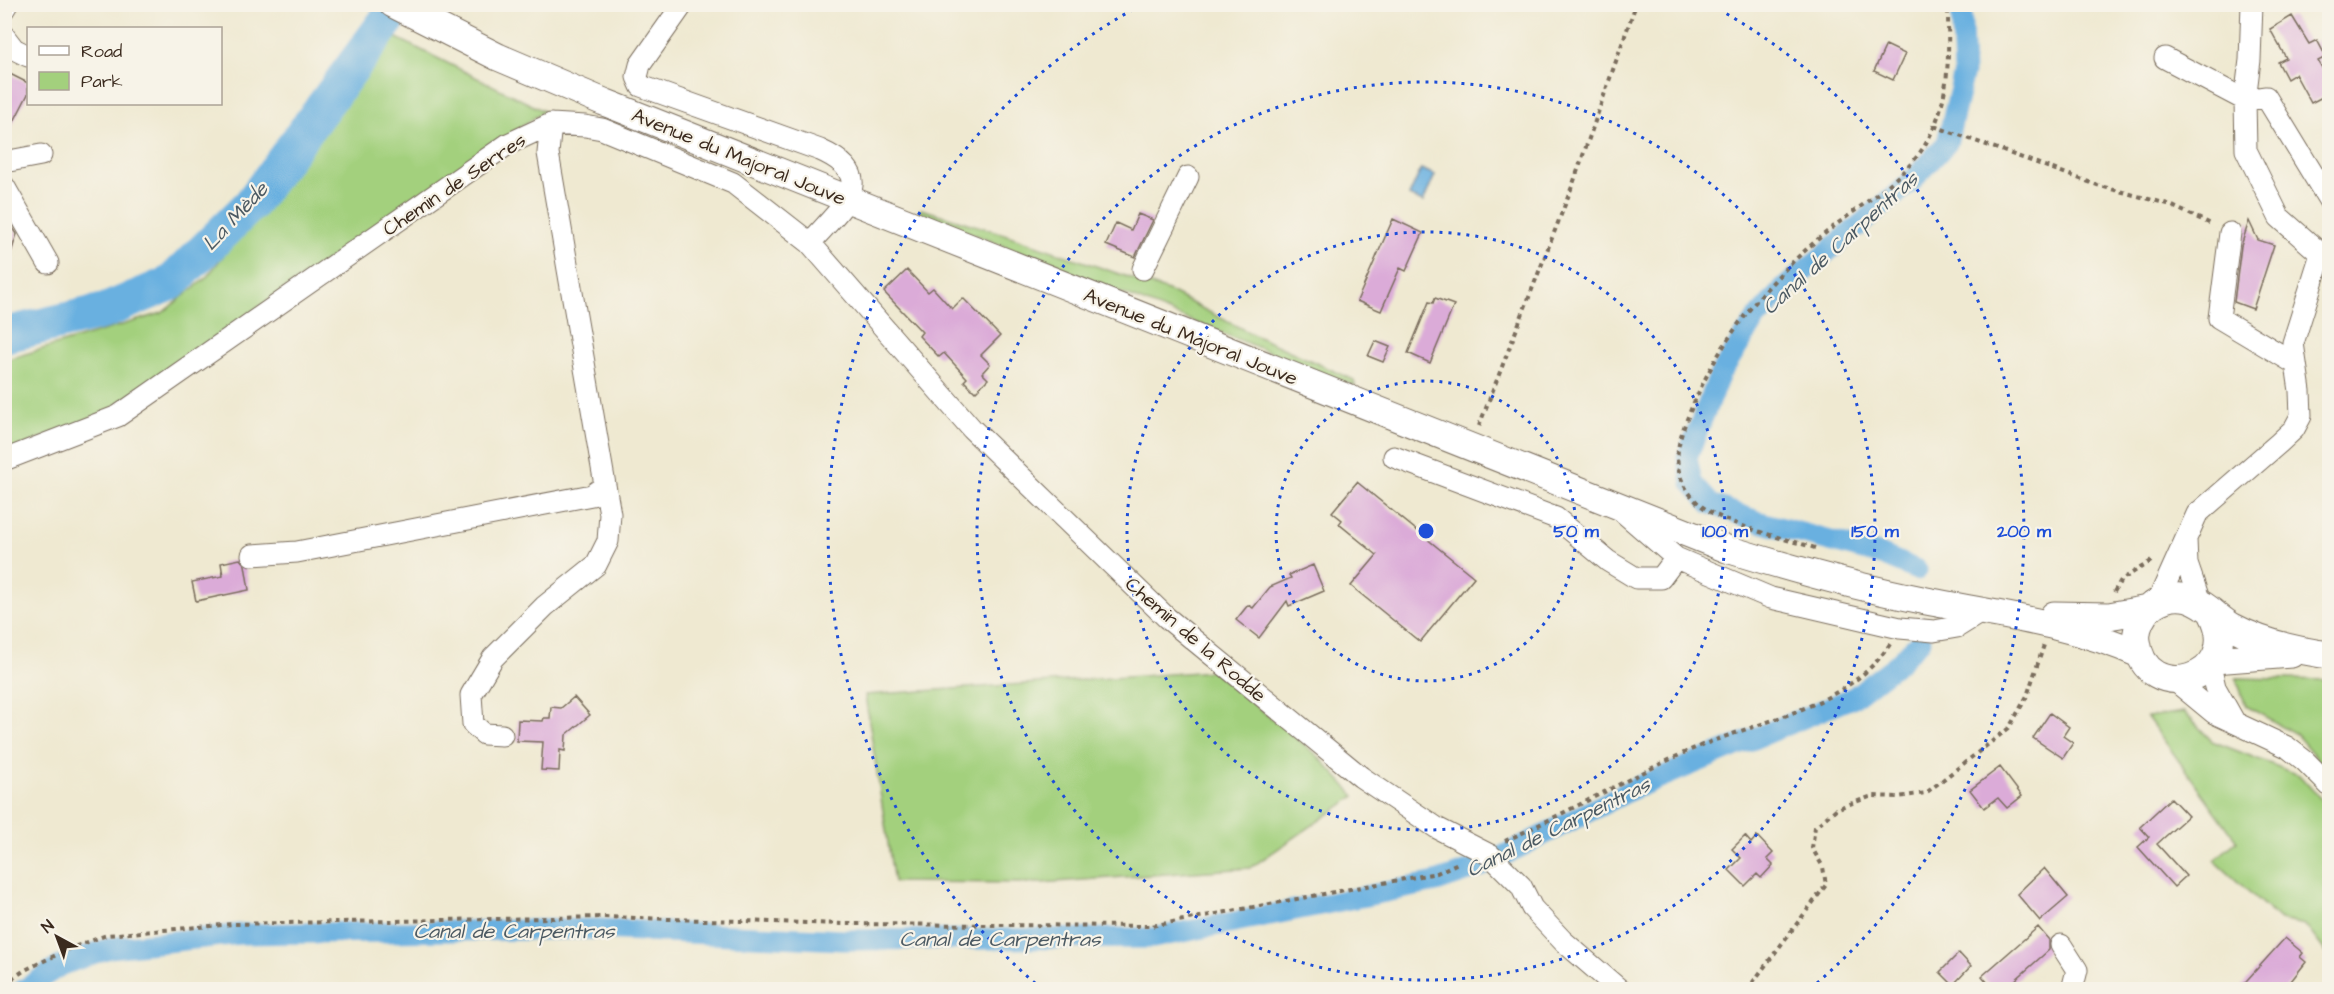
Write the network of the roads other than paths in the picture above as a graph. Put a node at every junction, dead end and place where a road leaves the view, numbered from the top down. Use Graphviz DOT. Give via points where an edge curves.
graph roads {
  1 [pos="7,4"];
  2 [pos="683,4"];
  3 [pos="2252,4"];
  4 [pos="4,9"];
  5 [pos="400,9"];
  6 [pos="4,36"];
  7 [pos="27,56"];
  8 [pos="2165,58"];
  9 [pos="2245,100"];
  10 [pos="551,124"];
  11 [pos="41,155"];
  12 [pos="4,162"];
  13 [pos="1188,177"];
  14 [pos="4,186"];
  15 [pos="848,199"];
  16 [pos="2330,202"];
  17 [pos="2230,233"];
  18 [pos="810,243"];
  19 [pos="2325,252"];
  20 [pos="48,263"];
  21 [pos="1143,269"];
  22 [pos="2296,364"];
  23 [pos="1394,457"];
  24 [pos="4,460"];
  25 [pos="605,486"];
  26 [pos="1618,508"];
  27 [pos="2186,539"];
  28 [pos="252,555"];
  29 [pos="1676,558"];
  30 [pos="2152,606"];
  31 [pos="2206,608"];
  32 [pos="1993,613"];
  33 [pos="2139,654"];
  34 [pos="2323,654"];
  35 [pos="2212,663"];
  36 [pos="2174,680"];
  37 [pos="2236,724"];
  38 [pos="502,735"];
  39 [pos="2330,786"];
  40 [pos="2061,945"];
  41 [pos="1620,990"];
  42 [pos="2072,990"];
  1 -- 4 [label="street"];
  2 -- 15 [label="street" via="640,65 637,76 641,86 834,157 853,176"];
  3 -- 9 [label="street"];
  5 -- 15 [label="main road, Avenue du Majoral Jouve" via="537,75"];
  6 -- 7 [label="street" via="14,49"];
  8 -- 9 [label="street"];
  9 -- 16 [label="street" via="2266,97"];
  9 -- 19 [label="street" via="2246,150 2280,217"];
  10 -- 18 [label="street" via="602,129 733,183"];
  10 -- 24 [label="street, Chemin de Serres" via="508,144 118,416"];
  10 -- 25 [label="street" via="548,153"];
  11 -- 12 [label="street"];
  13 -- 21 [label="street"];
  14 -- 20 [label="street"];
  15 -- 18 [label="street"];
  15 -- 26 [label="main road, Avenue du Majoral Jouve"];
  17 -- 22 [label="street" via="2219,318"];
  18 -- 41 [label="street, Chemin de la Rodde" via="972,429 1167,618 1361,777 1437,828 1493,858 1521,886 1532,908 1563,941"];
  19 -- 22 [label="street" via="2293,343"];
  22 -- 27 [label="street" via="2301,416 2294,429 2211,499 2193,520"];
  23 -- 29 [label="street" via="1557,518 1608,561 1636,578 1661,578"];
  25 -- 28 [label="street" via="592,495 297,552"];
  25 -- 38 [label="street" via="610,514 608,541 596,565 545,606 493,658 471,695 473,724 484,734"];
  26 -- 29 [label="street"];
  26 -- 32 [label="main road, Avenue du Majoral Jouve" via="1788,568"];
  27 -- 30 [label="street"];
  27 -- 31 [label="street" via="2187,564"];
  29 -- 32 [label="street" via="1771,598 1900,628 1934,631"];
  30 -- 31 [label="main road, Avenue du Majoral Jouve" via="2171,597 2186,597"];
  30 -- 32 [label="main road, Avenue du Majoral Jouve" via="2109,616"];
  30 -- 33 [label="main road" via="2140,623 2136,638"];
  31 -- 34 [label="main road, Avenue du Majoral Jouve" via="2234,627 2262,639"];
  31 -- 35 [label="main road" via="2220,637"];
  32 -- 33 [label="main road, Avenue du Majoral Jouve" via="2103,638"];
  33 -- 36 [label="main road, Avenue du Majoral Jouve" via="2160,676"];
  34 -- 35 [label="main road, Avenue du Majoral Jouve"];
  35 -- 36 [label="main road, Avenue du Majoral Jouve" via="2187,679"];
  35 -- 37 [label="street" via="2215,687"];
  36 -- 37 [label="street" via="2214,713"];
  37 -- 39 [label="street" via="2287,747"];
  40 -- 42 [label="street" via="2077,970"];
}
